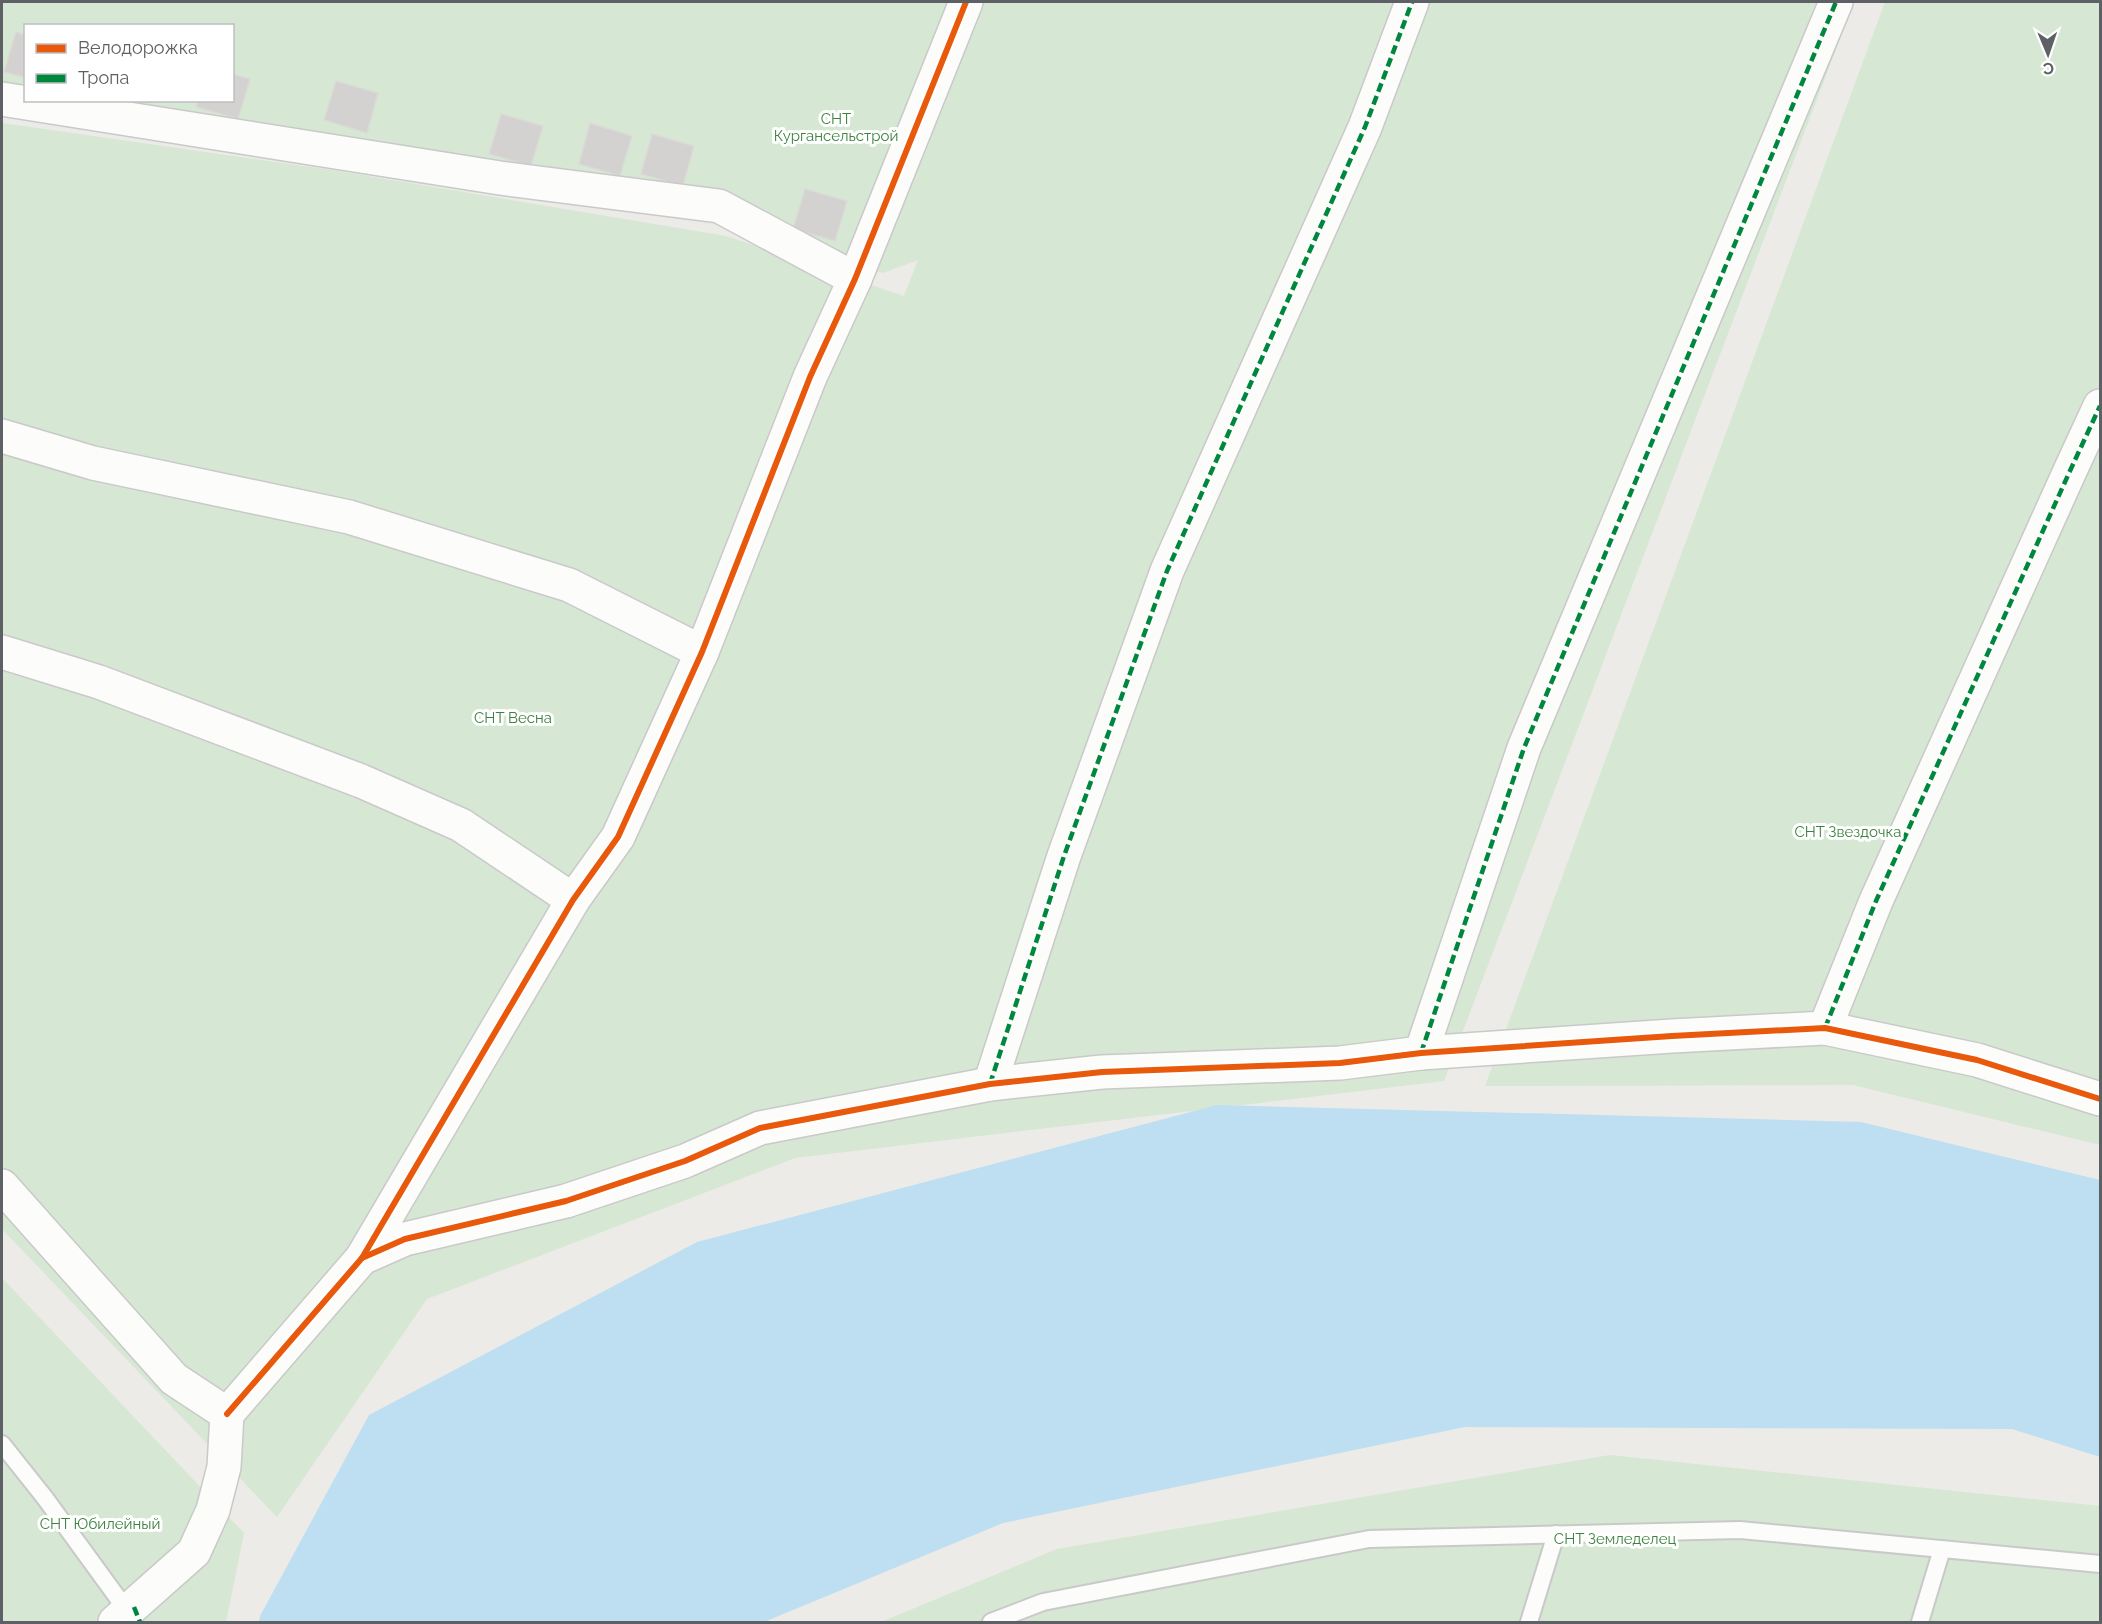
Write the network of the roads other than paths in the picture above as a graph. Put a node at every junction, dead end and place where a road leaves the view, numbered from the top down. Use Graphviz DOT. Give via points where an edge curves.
graph roads {
  1 [pos="966,2"];
  2 [pos="1412,2"];
  3 [pos="1836,2"];
  4 [pos="2,99"];
  5 [pos="855,279"];
  6 [pos="2100,406"];
  7 [pos="2,436"];
  8 [pos="2,652"];
  9 [pos="702,652"];
  10 [pos="573,900"];
  11 [pos="1825,1028"];
  12 [pos="1421,1053"];
  13 [pos="990,1084"];
  14 [pos="2100,1099"];
  15 [pos="2,1186"];
  16 [pos="362,1258"];
  17 [pos="227,1414"];
  18 [pos="2,1444"];
  19 [pos="1556,1534"];
  20 [pos="1942,1549"];
  21 [pos="2100,1564"];
  22 [pos="122,1618"];
  23 [pos="991,1623"];
  24 [pos="1529,1623"];
  25 [pos="1920,1623"];
  1 -- 5 [label="street"];
  2 -- 13 [label="street" via="1365,127 1167,571 1064,856"];
  3 -- 12 [label="street" via="1524,748"];
  4 -- 5 [label="street" via="500,178 720,206"];
  5 -- 9 [label="street" via="810,377"];
  6 -- 11 [label="street" via="1876,901"];
  7 -- 9 [label="street" via="93,463 349,518 569,585"];
  8 -- 10 [label="street" via="99,682 371,785 461,825"];
  9 -- 10 [label="street" via="618,837"];
  10 -- 16 [label="street"];
  11 -- 12 [label="street"];
  11 -- 14 [label="street" via="1977,1060"];
  12 -- 13 [label="street" via="1340,1063 1101,1072"];
  13 -- 16 [label="street" via="760,1128 685,1161 566,1200 405,1239"];
  15 -- 17 [label="street" via="174,1379"];
  16 -- 17 [label="street"];
  17 -- 22 [label="street" via="224,1467 213,1510 194,1552"];
  18 -- 22 [label="lane" via="45,1498"];
  19 -- 20 [label="lane" via="1740,1530"];
  19 -- 23 [label="lane" via="1369,1539 1043,1602"];
  19 -- 24 [label="lane"];
  20 -- 21 [label="lane"];
  20 -- 25 [label="lane"];
}
